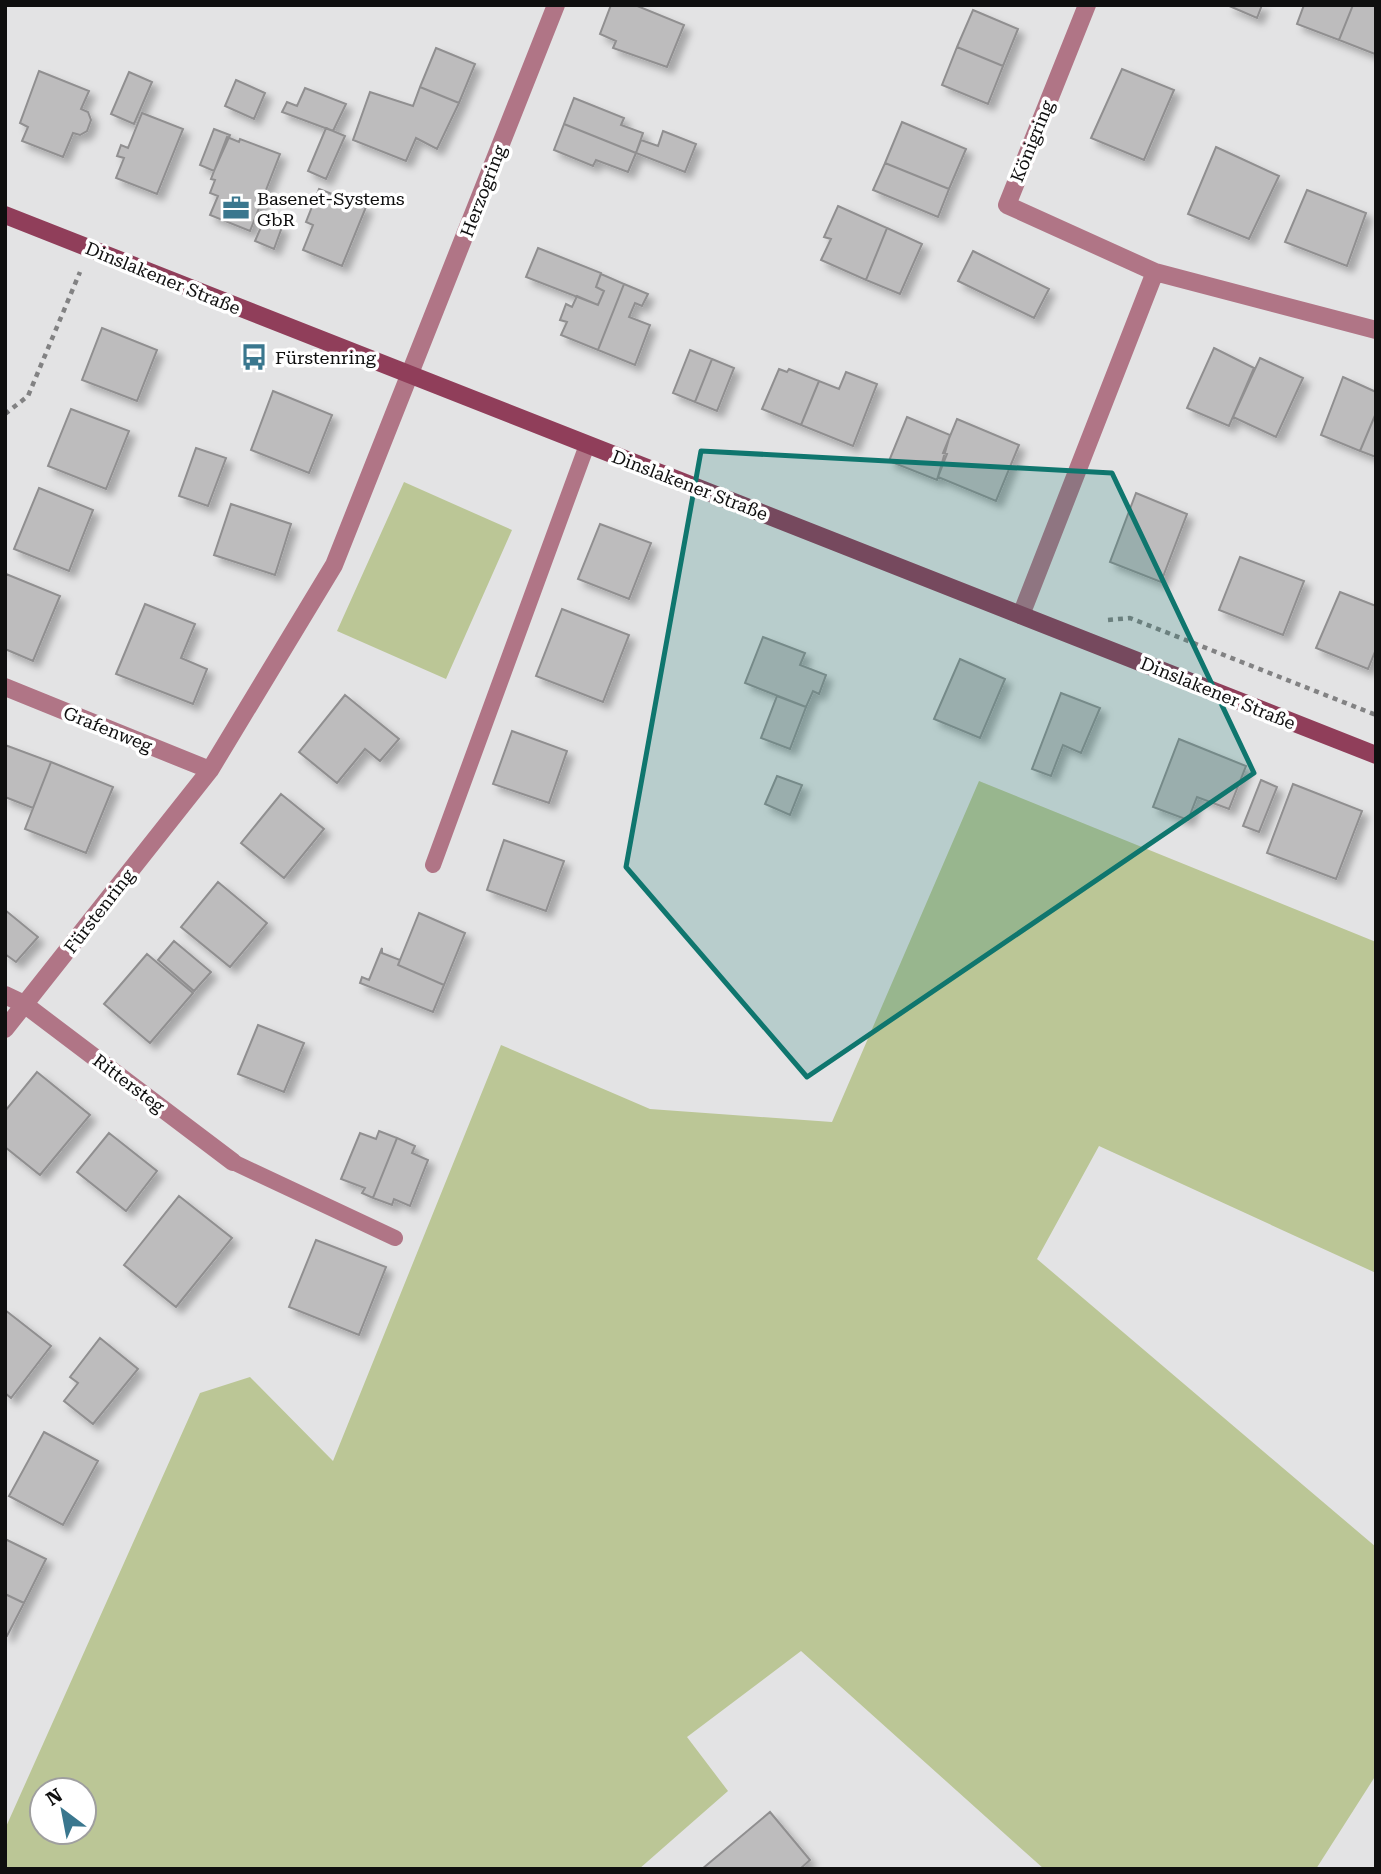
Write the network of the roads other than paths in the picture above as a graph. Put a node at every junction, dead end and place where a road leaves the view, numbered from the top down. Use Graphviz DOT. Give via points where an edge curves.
graph roads {
  1 [pos="556,5"];
  2 [pos="1087,5"];
  3 [pos="5,215"];
  4 [pos="1155,272"];
  5 [pos="1376,330"];
  6 [pos="410,375"];
  7 [pos="587,445"];
  8 [pos="1021,615"];
  9 [pos="5,687"];
  10 [pos="1376,755"];
  11 [pos="210,770"];
  12 [pos="433,865"];
  13 [pos="5,995"];
  14 [pos="24,1004"];
  15 [pos="5,1029"];
  16 [pos="233,1162"];
  17 [pos="395,1238"];
  1 -- 6 [label="street, Herzogring"];
  2 -- 4 [label="street, Königring" via="1007,205"];
  3 -- 6 [label="main road, Dinslakener Straße"];
  4 -- 5 [label="street, Königring"];
  4 -- 8 [label="street"];
  6 -- 7 [label="main road, Dinslakener Straße"];
  6 -- 11 [label="street, Fürstenring" via="334,565"];
  7 -- 8 [label="main road, Dinslakener Straße"];
  7 -- 12 [label="lane"];
  8 -- 10 [label="main road, Dinslakener Straße"];
  9 -- 11 [label="street, Grafenweg"];
  11 -- 14 [label="street, Fürstenring"];
  13 -- 14 [label="street"];
  14 -- 15 [label="street, Fürstenring"];
  14 -- 16 [label="street, Rittersteg"];
  16 -- 17 [label="lane"];
}
